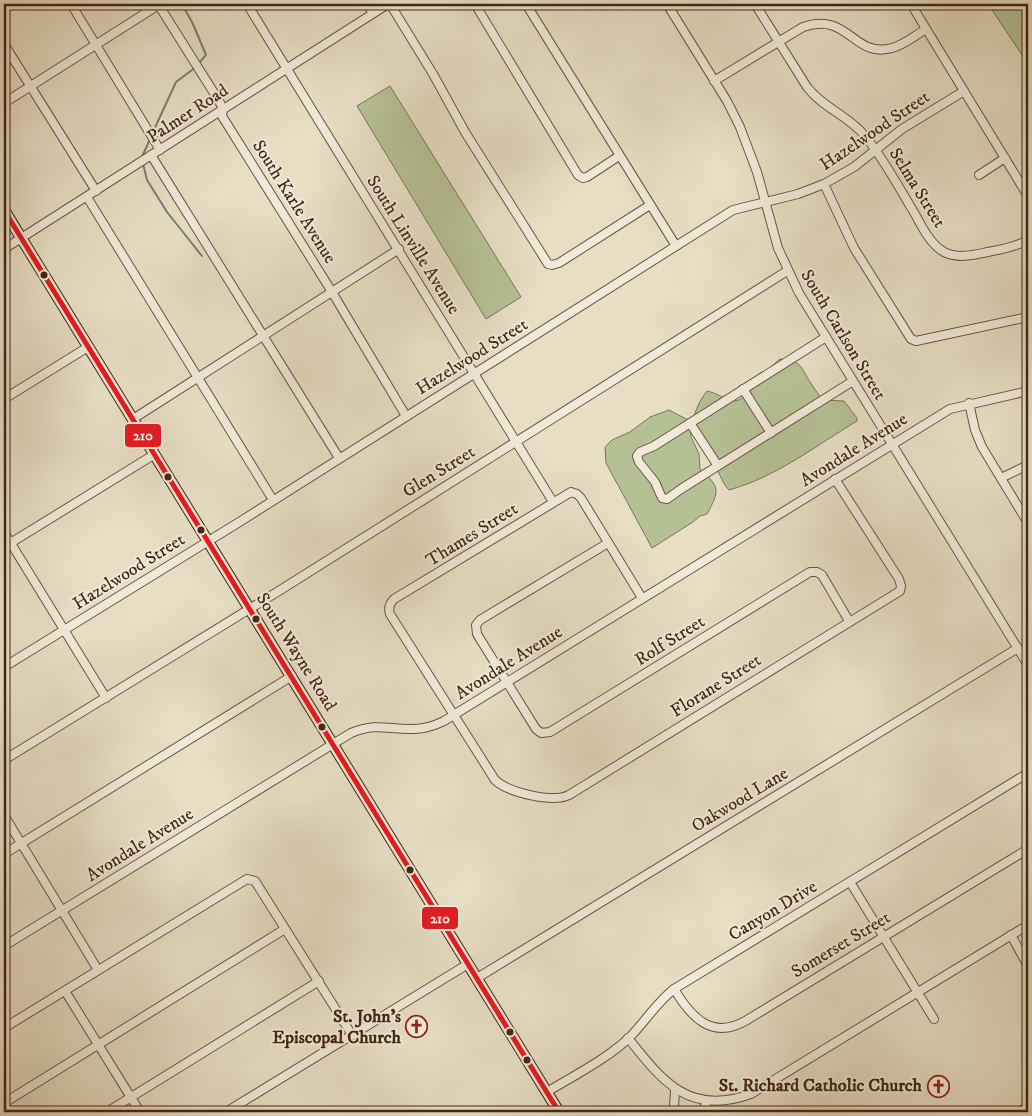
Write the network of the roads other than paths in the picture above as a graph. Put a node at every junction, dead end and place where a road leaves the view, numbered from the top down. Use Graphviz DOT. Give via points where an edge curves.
graph roads {
  1 [pos="71,4"];
  2 [pos="159,4"];
  3 [pos="246,4"];
  4 [pos="367,4"];
  5 [pos="389,4"];
  6 [pos="475,4"];
  7 [pos="526,4"];
  8 [pos="667,4"];
  9 [pos="755,4"];
  10 [pos="911,4"];
  11 [pos="373,13"];
  12 [pos="926,29"];
  13 [pos="779,41"];
  14 [pos="4,44"];
  15 [pos="96,44"];
  16 [pos="287,69"];
  17 [pos="714,80"];
  18 [pos="30,86"];
  19 [pos="964,91"];
  20 [pos="4,103"];
  21 [pos="222,110"];
  22 [pos="160,150"];
  23 [pos="876,150"];
  24 [pos="151,155"];
  25 [pos="619,156"];
  26 [pos="1005,158"];
  27 [pos="978,175"];
  28 [pos="824,184"];
  29 [pos="96,191"];
  30 [pos="1028,196"];
  31 [pos="87,197"];
  32 [pos="765,202"];
  33 [pos="650,205"];
  34 [pos="4,210"];
  35 [pos="21,238"];
  36 [pos="1028,240"];
  37 [pos="676,246"];
  38 [pos="4,249"];
  39 [pos="398,249"];
  40 [pos="788,271"];
  41 [pos="332,292"];
  42 [pos="1028,317"];
  43 [pos="263,336"];
  44 [pos="826,337"];
  45 [pos="88,347"];
  46 [pos="474,373"];
  47 [pos="198,377"];
  48 [pos="853,381"];
  49 [pos="743,389"];
  50 [pos="1028,391"];
  51 [pos="4,399"];
  52 [pos="969,403"];
  53 [pos="406,416"];
  54 [pos="133,419"];
  55 [pos="690,423"];
  56 [pos="771,432"];
  57 [pos="516,442"];
  58 [pos="891,444"];
  59 [pos="155,454"];
  60 [pos="339,458"];
  61 [pos="1028,465"];
  62 [pos="718,466"];
  63 [pos="1001,478"];
  64 [pos="835,479"];
  65 [pos="273,500"];
  66 [pos="553,502"];
  67 [pos="1028,523"];
  68 [pos="4,532"];
  69 [pos="208,541"];
  70 [pos="608,542"];
  71 [pos="7,545"];
  72 [pos="642,598"];
  73 [pos="250,608"];
  74 [pos="849,621"];
  75 [pos="64,630"];
  76 [pos="1018,648"];
  77 [pos="1028,665"];
  78 [pos="4,667"];
  79 [pos="292,676"];
  80 [pos="507,682"];
  81 [pos="106,698"];
  82 [pos="454,714"];
  83 [pos="333,744"];
  84 [pos="4,760"];
  85 [pos="1028,773"];
  86 [pos="4,815"];
  87 [pos="21,844"];
  88 [pos="1028,849"];
  89 [pos="4,854"];
  90 [pos="850,882"];
  91 [pos="62,911"];
  92 [pos="1028,925"];
  93 [pos="285,929"];
  94 [pos="1011,935"];
  95 [pos="884,937"];
  96 [pos="4,946"];
  97 [pos="468,964"];
  98 [pos="1028,966"];
  99 [pos="98,970"];
  100 [pos="477,978"];
  101 [pos="319,981"];
  102 [pos="674,989"];
  103 [pos="65,991"];
  104 [pos="917,992"];
  105 [pos="934,1019"];
  106 [pos="4,1028"];
  107 [pos="352,1035"];
  108 [pos="628,1038"];
  109 [pos="99,1044"];
  110 [pos="676,1091"];
  111 [pos="547,1092"];
  112 [pos="131,1097"];
  113 [pos="707,1102"];
  114 [pos="4,1103"];
  115 [pos="1028,1108"];
  116 [pos="107,1112"];
  117 [pos="140,1112"];
  118 [pos="226,1112"];
  119 [pos="559,1112"];
  120 [pos="676,1112"];
  121 [pos="702,1112"];
  122 [pos="1021,1112"];
  1 -- 15 [label="street"];
  2 -- 15 [label="street"];
  2 -- 21 [label="street, South Karle Avenue"];
  3 -- 16 [label="street, South Linville Avenue"];
  4 -- 11 [label="street"];
  5 -- 11 [label="street, Palmer Road"];
  5 -- 33 [label="street" via="547,263 559,263"];
  6 -- 25 [label="street" via="578,175 587,177"];
  7 -- 25 [label="street"];
  8 -- 17 [label="street, South Carlson Street"];
  9 -- 13 [label="street, Selma Street"];
  10 -- 12 [label="street"];
  11 -- 16 [label="street, Palmer Road"];
  12 -- 13 [label="street" via="899,46 885,50 866,46 839,27 823,22 803,27"];
  12 -- 19 [label="street"];
  13 -- 17 [label="street"];
  13 -- 23 [label="street, Selma Street" via="813,95 851,122"];
  14 -- 18 [label="street"];
  15 -- 18 [label="street"];
  15 -- 22 [label="street"];
  16 -- 21 [label="street, Palmer Road"];
  16 -- 39 [label="street, South Linville Avenue"];
  17 -- 32 [label="street, South Carlson Street" via="746,140"];
  18 -- 20 [label="street"];
  18 -- 29 [label="street"];
  19 -- 23 [label="street, Hazelwood Street" via="902,129"];
  19 -- 26 [label="street"];
  21 -- 22 [label="street, Palmer Road"];
  21 -- 41 [label="street, South Karle Avenue" via="223,118"];
  22 -- 24 [label="street, Palmer Road"];
  23 -- 28 [label="street, Hazelwood Street"];
  23 -- 36 [label="street, Selma Street" via="929,237 944,252 966,256"];
  24 -- 29 [label="street, Palmer Road"];
  24 -- 43 [label="street"];
  25 -- 33 [label="street"];
  26 -- 27 [label="street"];
  26 -- 30 [label="street"];
  28 -- 32 [label="street, Hazelwood Street"];
  28 -- 42 [label="street" via="854,248 907,336 913,340"];
  29 -- 31 [label="street, Palmer Road"];
  31 -- 35 [label="street, Palmer Road"];
  31 -- 47 [label="street"];
  32 -- 37 [label="street, Hazelwood Street" via="736,208"];
  32 -- 40 [label="street, South Carlson Street" via="774,237"];
  33 -- 37 [label="street"];
  34 -- 35 [label="main road, South Wayne Road"];
  35 -- 38 [label="street, Palmer Road"];
  35 -- 45 [label="main road, South Wayne Road"];
  37 -- 46 [label="street, Hazelwood Street"];
  39 -- 41 [label="street"];
  39 -- 46 [label="street, South Linville Avenue"];
  40 -- 44 [label="street, South Carlson Street"];
  40 -- 57 [label="street, Glen Street"];
  41 -- 43 [label="street"];
  41 -- 53 [label="street, South Karle Avenue"];
  43 -- 47 [label="street"];
  43 -- 60 [label="street"];
  44 -- 48 [label="street, South Carlson Street"];
  44 -- 49 [label="street"];
  45 -- 51 [label="street"];
  45 -- 54 [label="main road, South Wayne Road"];
  46 -- 53 [label="street, Hazelwood Street"];
  46 -- 57 [label="street, South Linville Avenue"];
  47 -- 54 [label="street"];
  47 -- 65 [label="street"];
  48 -- 56 [label="street"];
  48 -- 58 [label="street, South Carlson Street"];
  49 -- 55 [label="street"];
  49 -- 56 [label="street"];
  50 -- 52 [label="street, Avondale Avenue"];
  52 -- 58 [label="street, Avondale Avenue" via="950,409"];
  52 -- 63 [label="street" via="979,439"];
  53 -- 60 [label="street, Hazelwood Street"];
  54 -- 59 [label="main road, South Wayne Road"];
  55 -- 62 [label="street"];
  55 -- 62 [label="street" via="640,452 638,462 662,498 667,500"];
  56 -- 62 [label="street"];
  57 -- 66 [label="street, South Linville Avenue"];
  57 -- 73 [label="street, Glen Street"];
  58 -- 64 [label="street, Avondale Avenue"];
  58 -- 76 [label="street, South Carlson Street"];
  59 -- 69 [label="main road, South Wayne Road"];
  59 -- 71 [label="street"];
  60 -- 65 [label="street, Hazelwood Street"];
  61 -- 63 [label="street"];
  63 -- 67 [label="street"];
  64 -- 72 [label="street, Avondale Avenue"];
  64 -- 74 [label="street, Florane Street" via="901,586 896,593"];
  65 -- 69 [label="street, Hazelwood Street"];
  66 -- 70 [label="street, Thames Street" via="568,493 577,494"];
  66 -- 82 [label="street, Thames Street" via="390,604 390,614"];
  68 -- 71 [label="street"];
  69 -- 73 [label="main road, South Wayne Road"];
  69 -- 75 [label="street, Hazelwood Street"];
  70 -- 72 [label="street, Thames Street"];
  70 -- 80 [label="street" via="480,620 476,626 477,634"];
  71 -- 75 [label="street"];
  72 -- 80 [label="street, Avondale Avenue"];
  73 -- 79 [label="main road, South Wayne Road"];
  73 -- 81 [label="street, Glen Street"];
  74 -- 80 [label="street, Rolf Street" via="822,575 808,573 548,733 536,729"];
  74 -- 82 [label="street, Florane Street" via="561,798 509,789 500,784"];
  75 -- 78 [label="street, Hazelwood Street"];
  75 -- 81 [label="street"];
  76 -- 77 [label="street, South Carlson Street"];
  76 -- 100 [label="street, Oakwood Lane"];
  79 -- 83 [label="main road, South Wayne Road"];
  79 -- 87 [label="street"];
  80 -- 82 [label="street, Avondale Avenue"];
  81 -- 84 [label="street, Glen Street"];
  82 -- 83 [label="street, Avondale Avenue" via="425,728 364,729"];
  83 -- 91 [label="street, Avondale Avenue"];
  83 -- 97 [label="main road, South Wayne Road"];
  85 -- 90 [label="street, Canyon Drive"];
  86 -- 87 [label="street"];
  87 -- 89 [label="street"];
  87 -- 91 [label="street"];
  88 -- 95 [label="street, Somerset Street"];
  90 -- 95 [label="street"];
  90 -- 102 [label="street, Canyon Drive"];
  91 -- 96 [label="street, Avondale Avenue"];
  91 -- 99 [label="street"];
  92 -- 94 [label="street"];
  93 -- 99 [label="street" via="255,881 247,879"];
  93 -- 101 [label="street"];
  93 -- 109 [label="street"];
  94 -- 98 [label="street"];
  94 -- 104 [label="street"];
  95 -- 102 [label="street, Somerset Street" via="733,1026 717,1027 700,1021 690,1013"];
  95 -- 104 [label="street"];
  97 -- 100 [label="main road, South Wayne Road"];
  97 -- 107 [label="street"];
  99 -- 103 [label="street"];
  100 -- 111 [label="main road, South Wayne Road"];
  101 -- 107 [label="street"];
  101 -- 112 [label="street"];
  102 -- 108 [label="street, Canyon Drive"];
  103 -- 106 [label="street"];
  103 -- 109 [label="street"];
  104 -- 105 [label="street"];
  104 -- 113 [label="street" via="751,1094 729,1101"];
  107 -- 118 [label="street"];
  108 -- 110 [label="street" via="656,1074"];
  108 -- 111 [label="street, Canyon Drive" via="606,1056"];
  109 -- 112 [label="street"];
  109 -- 114 [label="street"];
  110 -- 113 [label="street"];
  110 -- 120 [label="street"];
  111 -- 119 [label="main road, South Wayne Road"];
  112 -- 116 [label="street"];
  112 -- 117 [label="street"];
  113 -- 121 [label="street"];
  115 -- 122 [label="main road"];
}
